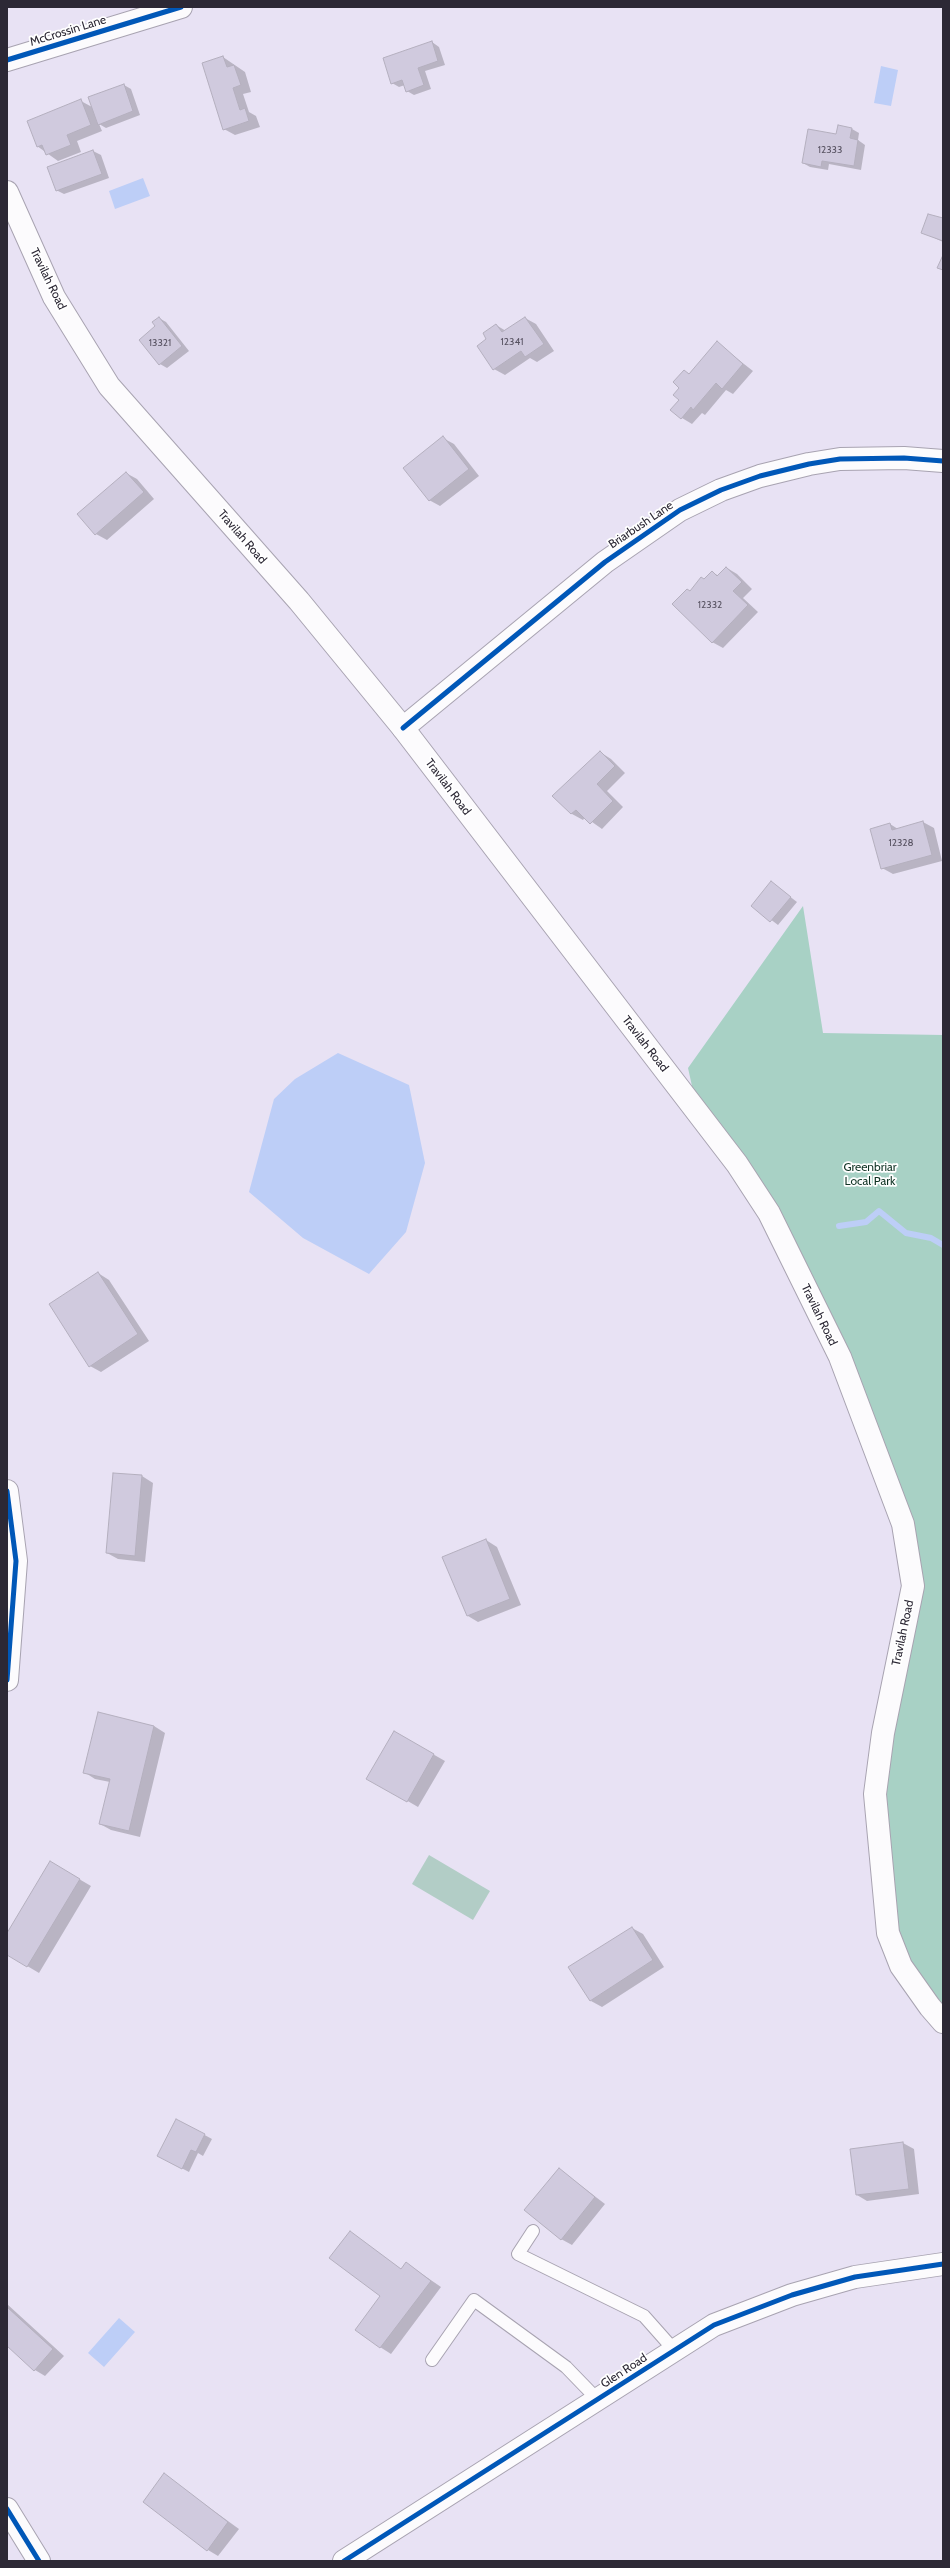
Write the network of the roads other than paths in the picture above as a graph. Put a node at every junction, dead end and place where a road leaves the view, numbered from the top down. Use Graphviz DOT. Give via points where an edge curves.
graph roads {
  1 [pos="181,7"];
  2 [pos="7,60"];
  3 [pos="7,192"];
  4 [pos="943,461"];
  5 [pos="403,728"];
  6 [pos="7,1490"];
  7 [pos="7,1680"];
  8 [pos="943,2022"];
  9 [pos="533,2230"];
  10 [pos="943,2264"];
  11 [pos="675,2351"];
  12 [pos="432,2360"];
  13 [pos="598,2400"];
  14 [pos="7,2508"];
  15 [pos="39,2561"];
  16 [pos="344,2561"];
  1 -- 2 [label="main road, McCrossin Lane"];
  3 -- 5 [label="main road, Travilah Road" via="54,297 109,386 299,601"];
  4 -- 5 [label="main road, Briarbush Lane" via="904,458 840,459 809,464 760,476 694,503 638,536"];
  5 -- 8 [label="main road, Travilah Road" via="737,1164 769,1212 840,1357 903,1524 913,1586 883,1733 876,1794 888,1933 901,1966"];
  6 -- 7 [label="main road" via="16,1561"];
  9 -- 11 [label="lane" via="518,2254 644,2316"];
  10 -- 11 [label="main road, Glen Road" via="855,2277 792,2295 714,2325"];
  11 -- 13 [label="main road, Glen Road"];
  12 -- 13 [label="lane" via="474,2300 566,2367"];
  13 -- 16 [label="main road, Glen Road"];
  14 -- 15 [label="main road"];
}
